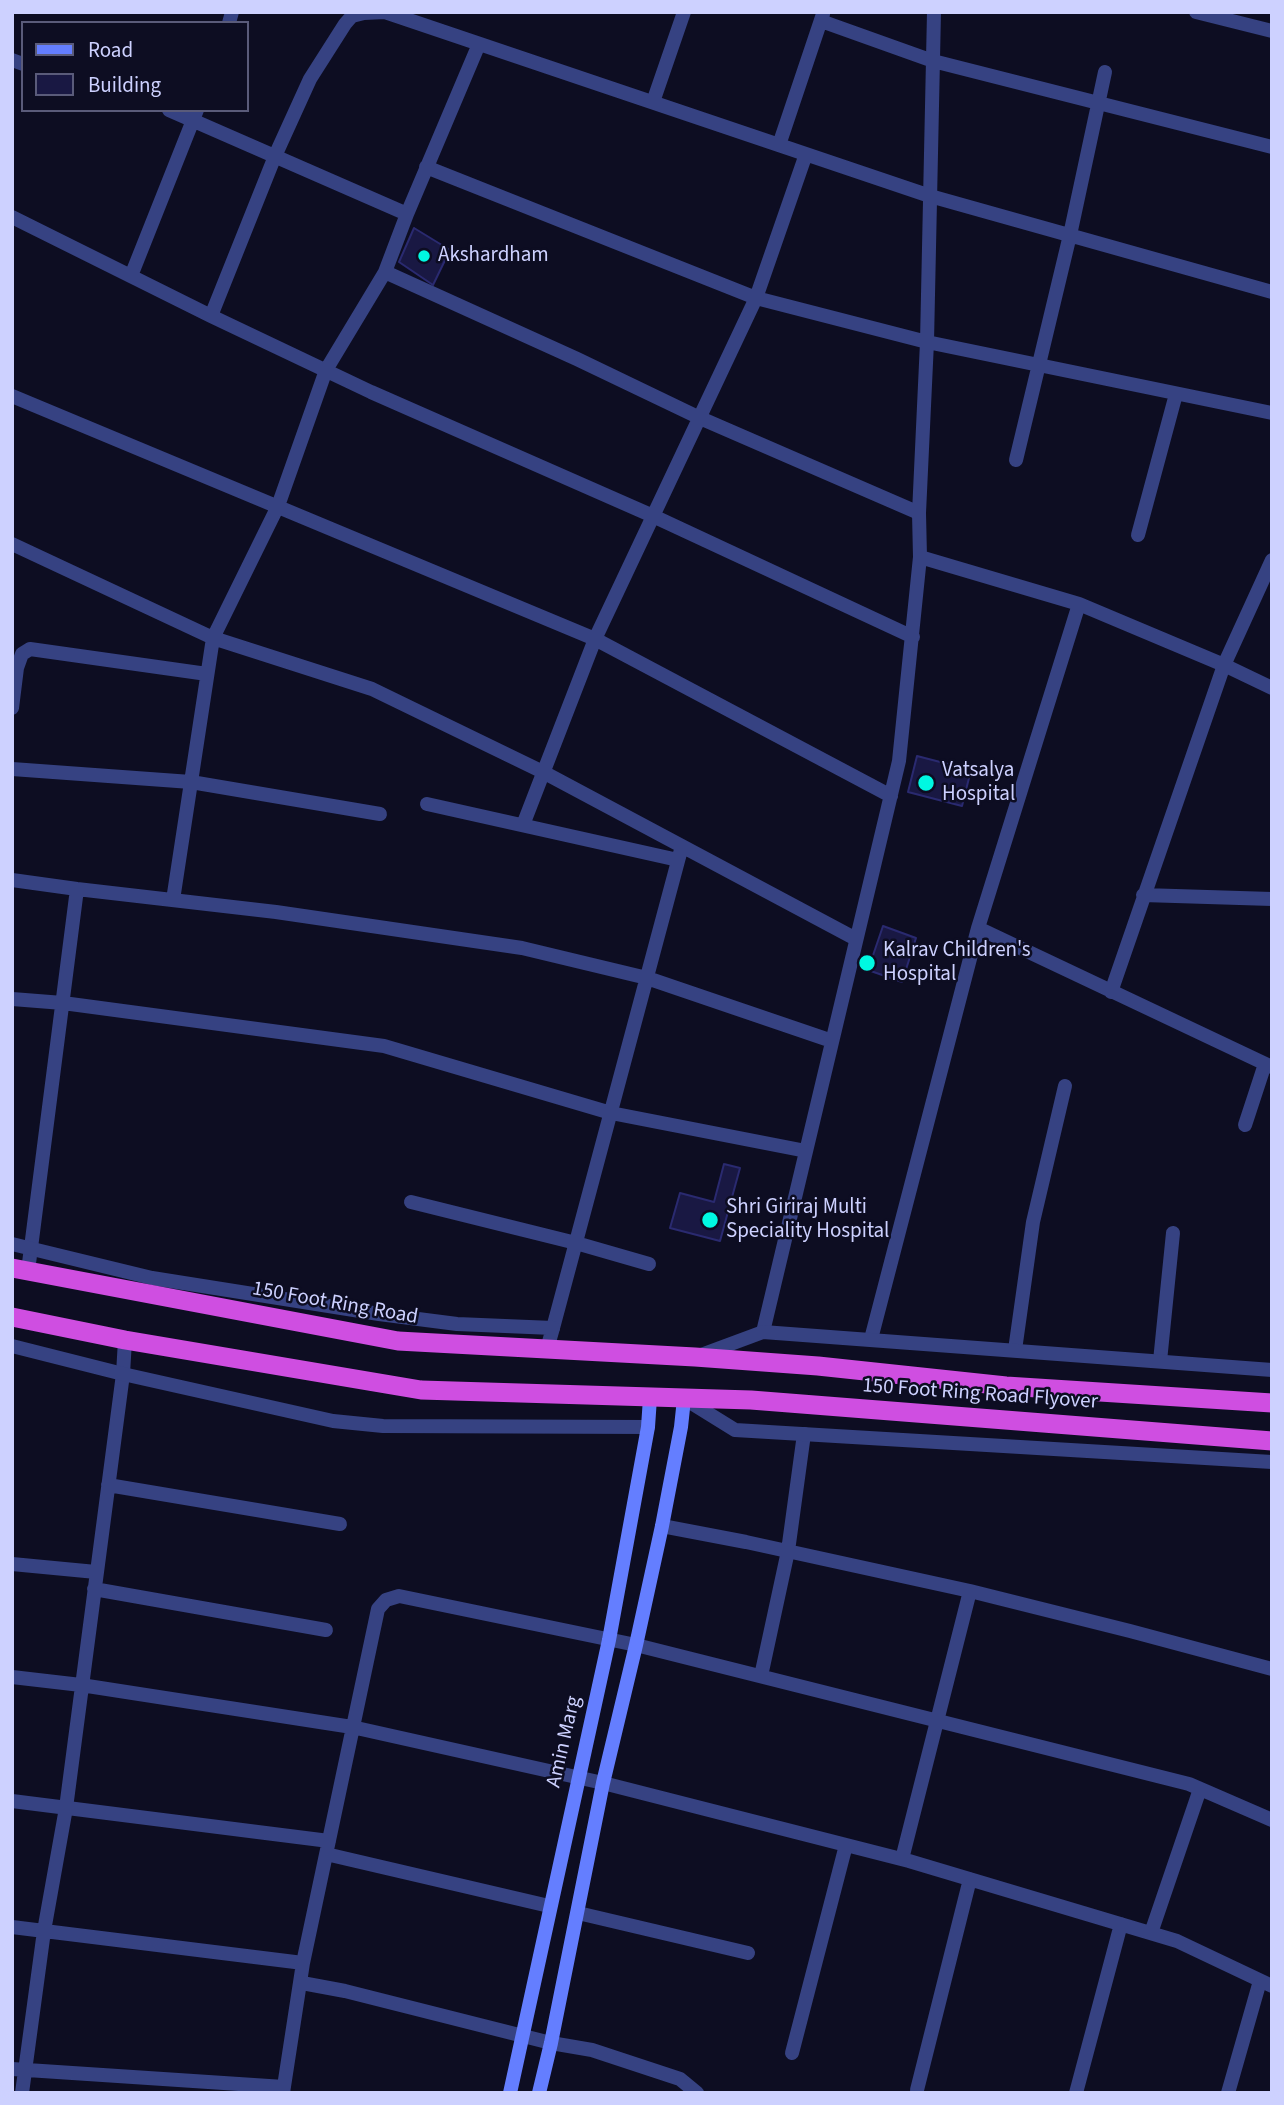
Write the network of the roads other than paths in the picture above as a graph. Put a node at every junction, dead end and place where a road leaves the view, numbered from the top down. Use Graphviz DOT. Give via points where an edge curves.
graph roads {
  1 [pos="684,12"];
  2 [pos="934,12"];
  3 [pos="1196,12"];
  4 [pos="822,17"];
  5 [pos="1272,31"];
  6 [pos="479,44"];
  7 [pos="933,61"];
  8 [pos="1105,72"];
  9 [pos="1098,101"];
  10 [pos="653,103"];
  11 [pos="178,112"];
  12 [pos="195,116"];
  13 [pos="779,145"];
  14 [pos="1272,147"];
  15 [pos="806,154"];
  16 [pos="275,156"];
  17 [pos="426,167"];
  18 [pos="930,195"];
  19 [pos="407,214"];
  20 [pos="12,217"];
  21 [pos="1070,235"];
  22 [pos="385,272"];
  23 [pos="131,276"];
  24 [pos="1272,292"];
  25 [pos="755,298"];
  26 [pos="211,316"];
  27 [pos="927,342"];
  28 [pos="1039,365"];
  29 [pos="326,370"];
  30 [pos="1176,394"];
  31 [pos="12,396"];
  32 [pos="1272,414"];
  33 [pos="700,418"];
  34 [pos="1016,460"];
  35 [pos="278,506"];
  36 [pos="919,513"];
  37 [pos="653,516"];
  38 [pos="1138,535"];
  39 [pos="12,544"];
  40 [pos="920,557"];
  41 [pos="1272,560"];
  42 [pos="1079,604"];
  43 [pos="913,637"];
  44 [pos="213,638"];
  45 [pos="595,639"];
  46 [pos="1224,664"];
  47 [pos="207,674"];
  48 [pos="1272,688"];
  49 [pos="12,708"];
  50 [pos="12,769"];
  51 [pos="543,772"];
  52 [pos="191,782"];
  53 [pos="891,796"];
  54 [pos="427,804"];
  55 [pos="380,814"];
  56 [pos="523,825"];
  57 [pos="680,853"];
  58 [pos="12,880"];
  59 [pos="77,889"];
  60 [pos="1143,895"];
  61 [pos="1272,899"];
  62 [pos="173,901"];
  63 [pos="978,928"];
  64 [pos="856,939"];
  65 [pos="647,978"];
  66 [pos="1111,992"];
  67 [pos="12,999"];
  68 [pos="63,1003"];
  69 [pos="832,1041"];
  70 [pos="1268,1066"];
  71 [pos="1065,1086"];
  72 [pos="611,1113"];
  73 [pos="1245,1125"];
  74 [pos="806,1151"];
  75 [pos="411,1202"];
  76 [pos="1172,1233"];
  77 [pos="576,1243"];
  78 [pos="12,1244"];
  79 [pos="31,1248"];
  80 [pos="649,1264"];
  81 [pos="20,1270"];
  82 [pos="12,1317"];
  83 [pos="553,1328"];
  84 [pos="763,1332"];
  85 [pos="871,1339"];
  86 [pos="124,1340"];
  87 [pos="12,1346"];
  88 [pos="548,1349"];
  89 [pos="1015,1350"];
  90 [pos="695,1357"];
  91 [pos="1160,1361"];
  92 [pos="1272,1370"];
  93 [pos="123,1374"];
  94 [pos="650,1398"];
  95 [pos="684,1399"];
  96 [pos="1272,1403"];
  97 [pos="648,1427"];
  98 [pos="804,1434"];
  99 [pos="1272,1441"];
  100 [pos="1272,1462"];
  101 [pos="108,1485"];
  102 [pos="340,1524"];
  103 [pos="662,1527"];
  104 [pos="788,1551"];
  105 [pos="12,1564"];
  106 [pos="96,1572"];
  107 [pos="94,1589"];
  108 [pos="970,1591"];
  109 [pos="327,1630"];
  110 [pos="610,1640"];
  111 [pos="636,1645"];
  112 [pos="1272,1669"];
  113 [pos="761,1676"];
  114 [pos="12,1677"];
  115 [pos="81,1685"];
  116 [pos="937,1722"];
  117 [pos="352,1727"];
  118 [pos="579,1778"];
  119 [pos="603,1783"];
  120 [pos="1200,1789"];
  121 [pos="12,1801"];
  122 [pos="66,1808"];
  123 [pos="1272,1820"];
  124 [pos="846,1845"];
  125 [pos="327,1848"];
  126 [pos="901,1859"];
  127 [pos="971,1879"];
  128 [pos="550,1906"];
  129 [pos="578,1913"];
  130 [pos="1121,1924"];
  131 [pos="12,1927"];
  132 [pos="44,1931"];
  133 [pos="1151,1933"];
  134 [pos="748,1953"];
  135 [pos="303,1963"];
  136 [pos="302,1983"];
  137 [pos="1266,1983"];
  138 [pos="522,2035"];
  139 [pos="551,2043"];
  140 [pos="792,2053"];
  141 [pos="18,2070"];
  142 [pos="143,2086"];
  143 [pos="283,2090"];
  144 [pos="917,2090"];
  145 [pos="22,2093"];
  146 [pos="510,2093"];
  147 [pos="540,2093"];
  148 [pos="697,2093"];
  149 [pos="1076,2093"];
  150 [pos="1228,2093"];
  1 -- 10 [label="street"];
  2 -- 7 [label="street"];
  3 -- 5 [label="street"];
  4 -- 7 [label="street"];
  4 -- 13 [label="street"];
  6 -- 10 [label="street"];
  6 -- 16 [label="street" via="385,12 352,16 310,79"];
  6 -- 17 [label="street"];
  7 -- 9 [label="street"];
  7 -- 18 [label="street"];
  8 -- 9 [label="street"];
  9 -- 14 [label="street"];
  9 -- 21 [label="street"];
  10 -- 13 [label="street"];
  11 -- 12 [label="street"];
  12 -- 16 [label="street"];
  12 -- 23 [label="street"];
  13 -- 15 [label="street"];
  15 -- 18 [label="street"];
  15 -- 25 [label="street"];
  16 -- 19 [label="street"];
  16 -- 26 [label="street"];
  17 -- 19 [label="street"];
  17 -- 25 [label="street"];
  18 -- 21 [label="street"];
  18 -- 27 [label="street"];
  19 -- 22 [label="street"];
  20 -- 23 [label="street"];
  21 -- 24 [label="street"];
  21 -- 28 [label="street"];
  22 -- 29 [label="street"];
  22 -- 33 [label="street"];
  23 -- 26 [label="street"];
  25 -- 27 [label="street"];
  25 -- 33 [label="street"];
  26 -- 29 [label="street"];
  27 -- 28 [label="street"];
  27 -- 36 [label="street"];
  28 -- 30 [label="street"];
  28 -- 34 [label="street"];
  29 -- 35 [label="street"];
  29 -- 37 [label="street"];
  30 -- 32 [label="street"];
  30 -- 38 [label="street"];
  31 -- 35 [label="street"];
  33 -- 36 [label="street"];
  33 -- 37 [label="street"];
  35 -- 44 [label="street"];
  35 -- 45 [label="street"];
  36 -- 40 [label="street"];
  37 -- 43 [label="street"];
  37 -- 45 [label="street"];
  39 -- 44 [label="street"];
  40 -- 42 [label="street"];
  40 -- 43 [label="street"];
  41 -- 46 [label="street"];
  42 -- 46 [label="street"];
  42 -- 63 [label="street"];
  43 -- 53 [label="street"];
  44 -- 47 [label="street"];
  44 -- 51 [label="street" via="372,689"];
  45 -- 51 [label="street"];
  45 -- 53 [label="street"];
  46 -- 48 [label="street"];
  46 -- 60 [label="street"];
  47 -- 49 [label="street" via="30,649 16,668"];
  47 -- 52 [label="street"];
  50 -- 52 [label="street"];
  51 -- 56 [label="street"];
  51 -- 57 [label="street"];
  52 -- 55 [label="street"];
  52 -- 62 [label="street"];
  53 -- 64 [label="street"];
  54 -- 56 [label="street"];
  56 -- 57 [label="street"];
  57 -- 64 [label="street"];
  57 -- 65 [label="street"];
  58 -- 59 [label="street"];
  59 -- 62 [label="street"];
  59 -- 68 [label="street"];
  60 -- 61 [label="street"];
  60 -- 66 [label="street"];
  62 -- 65 [label="street" via="522,948"];
  63 -- 66 [label="street"];
  63 -- 85 [label="street"];
  64 -- 69 [label="street"];
  65 -- 69 [label="street"];
  65 -- 72 [label="street"];
  66 -- 70 [label="street"];
  67 -- 68 [label="street"];
  68 -- 72 [label="street" via="384,1046"];
  68 -- 79 [label="street"];
  69 -- 74 [label="street"];
  70 -- 73 [label="street"];
  71 -- 89 [label="street" via="1033,1222"];
  72 -- 74 [label="street"];
  72 -- 77 [label="street"];
  74 -- 84 [label="street"];
  75 -- 77 [label="street"];
  76 -- 91 [label="street"];
  77 -- 80 [label="street"];
  77 -- 83 [label="street"];
  78 -- 79 [label="street"];
  79 -- 81 [label="street"];
  79 -- 83 [label="street" via="152,1278 379,1314 457,1324"];
  81 -- 88 [label="highway, 150 Foot Ring Road" via="398,1341"];
  82 -- 86 [label="highway"];
  83 -- 88 [label="street"];
  84 -- 85 [label="street"];
  84 -- 90 [label="street"];
  85 -- 89 [label="street"];
  86 -- 93 [label="street"];
  86 -- 94 [label="highway" via="421,1390"];
  87 -- 93 [label="street"];
  88 -- 90 [label="highway, 150 Foot Ring Road"];
  89 -- 91 [label="street"];
  90 -- 96 [label="highway, 150 Foot Ring Road Flyover" via="1006,1386"];
  91 -- 92 [label="street"];
  93 -- 97 [label="street" via="332,1421 371,1425"];
  93 -- 101 [label="street"];
  94 -- 95 [label="highway"];
  94 -- 97 [label="main road, Amin Marg"];
  95 -- 98 [label="street" via="735,1430"];
  95 -- 99 [label="highway, 150 Foot Ring Road Flyover" via="751,1400"];
  95 -- 103 [label="main road"];
  97 -- 110 [label="main road, Amin Marg"];
  98 -- 100 [label="street"];
  98 -- 104 [label="street"];
  101 -- 102 [label="street"];
  101 -- 106 [label="street"];
  103 -- 104 [label="street"];
  103 -- 111 [label="main road"];
  104 -- 108 [label="street"];
  104 -- 113 [label="street"];
  105 -- 106 [label="street"];
  106 -- 107 [label="street"];
  107 -- 109 [label="street"];
  107 -- 115 [label="street"];
  108 -- 112 [label="street"];
  108 -- 116 [label="street"];
  110 -- 111 [label="street"];
  110 -- 117 [label="street" via="418,1599 399,1596 386,1600 378,1609"];
  110 -- 118 [label="main road, Amin Marg"];
  111 -- 113 [label="street"];
  111 -- 119 [label="main road"];
  113 -- 116 [label="street"];
  114 -- 115 [label="street"];
  115 -- 117 [label="street"];
  115 -- 122 [label="street"];
  116 -- 120 [label="street"];
  116 -- 126 [label="street"];
  117 -- 118 [label="street"];
  117 -- 125 [label="street"];
  118 -- 119 [label="street"];
  118 -- 128 [label="main road, Amin Marg"];
  119 -- 124 [label="street"];
  119 -- 129 [label="main road"];
  120 -- 123 [label="street"];
  120 -- 133 [label="street"];
  121 -- 122 [label="street"];
  122 -- 125 [label="street"];
  122 -- 132 [label="street"];
  124 -- 126 [label="street"];
  124 -- 140 [label="street"];
  125 -- 128 [label="street"];
  125 -- 135 [label="street"];
  126 -- 127 [label="street"];
  127 -- 130 [label="street"];
  127 -- 144 [label="street"];
  128 -- 138 [label="main road, Amin Marg"];
  129 -- 134 [label="street"];
  129 -- 139 [label="main road"];
  130 -- 133 [label="street"];
  130 -- 149 [label="street"];
  131 -- 132 [label="street"];
  132 -- 135 [label="street"];
  132 -- 141 [label="street"];
  133 -- 137 [label="street"];
  135 -- 136 [label="street"];
  136 -- 138 [label="street"];
  136 -- 143 [label="street"];
  137 -- 150 [label="street"];
  138 -- 139 [label="street"];
  138 -- 146 [label="main road, Amin Marg"];
  139 -- 147 [label="main road"];
  139 -- 148 [label="street" via="592,2050 680,2079"];
  141 -- 142 [label="street"];
  141 -- 145 [label="street"];
  142 -- 143 [label="street"];
}
